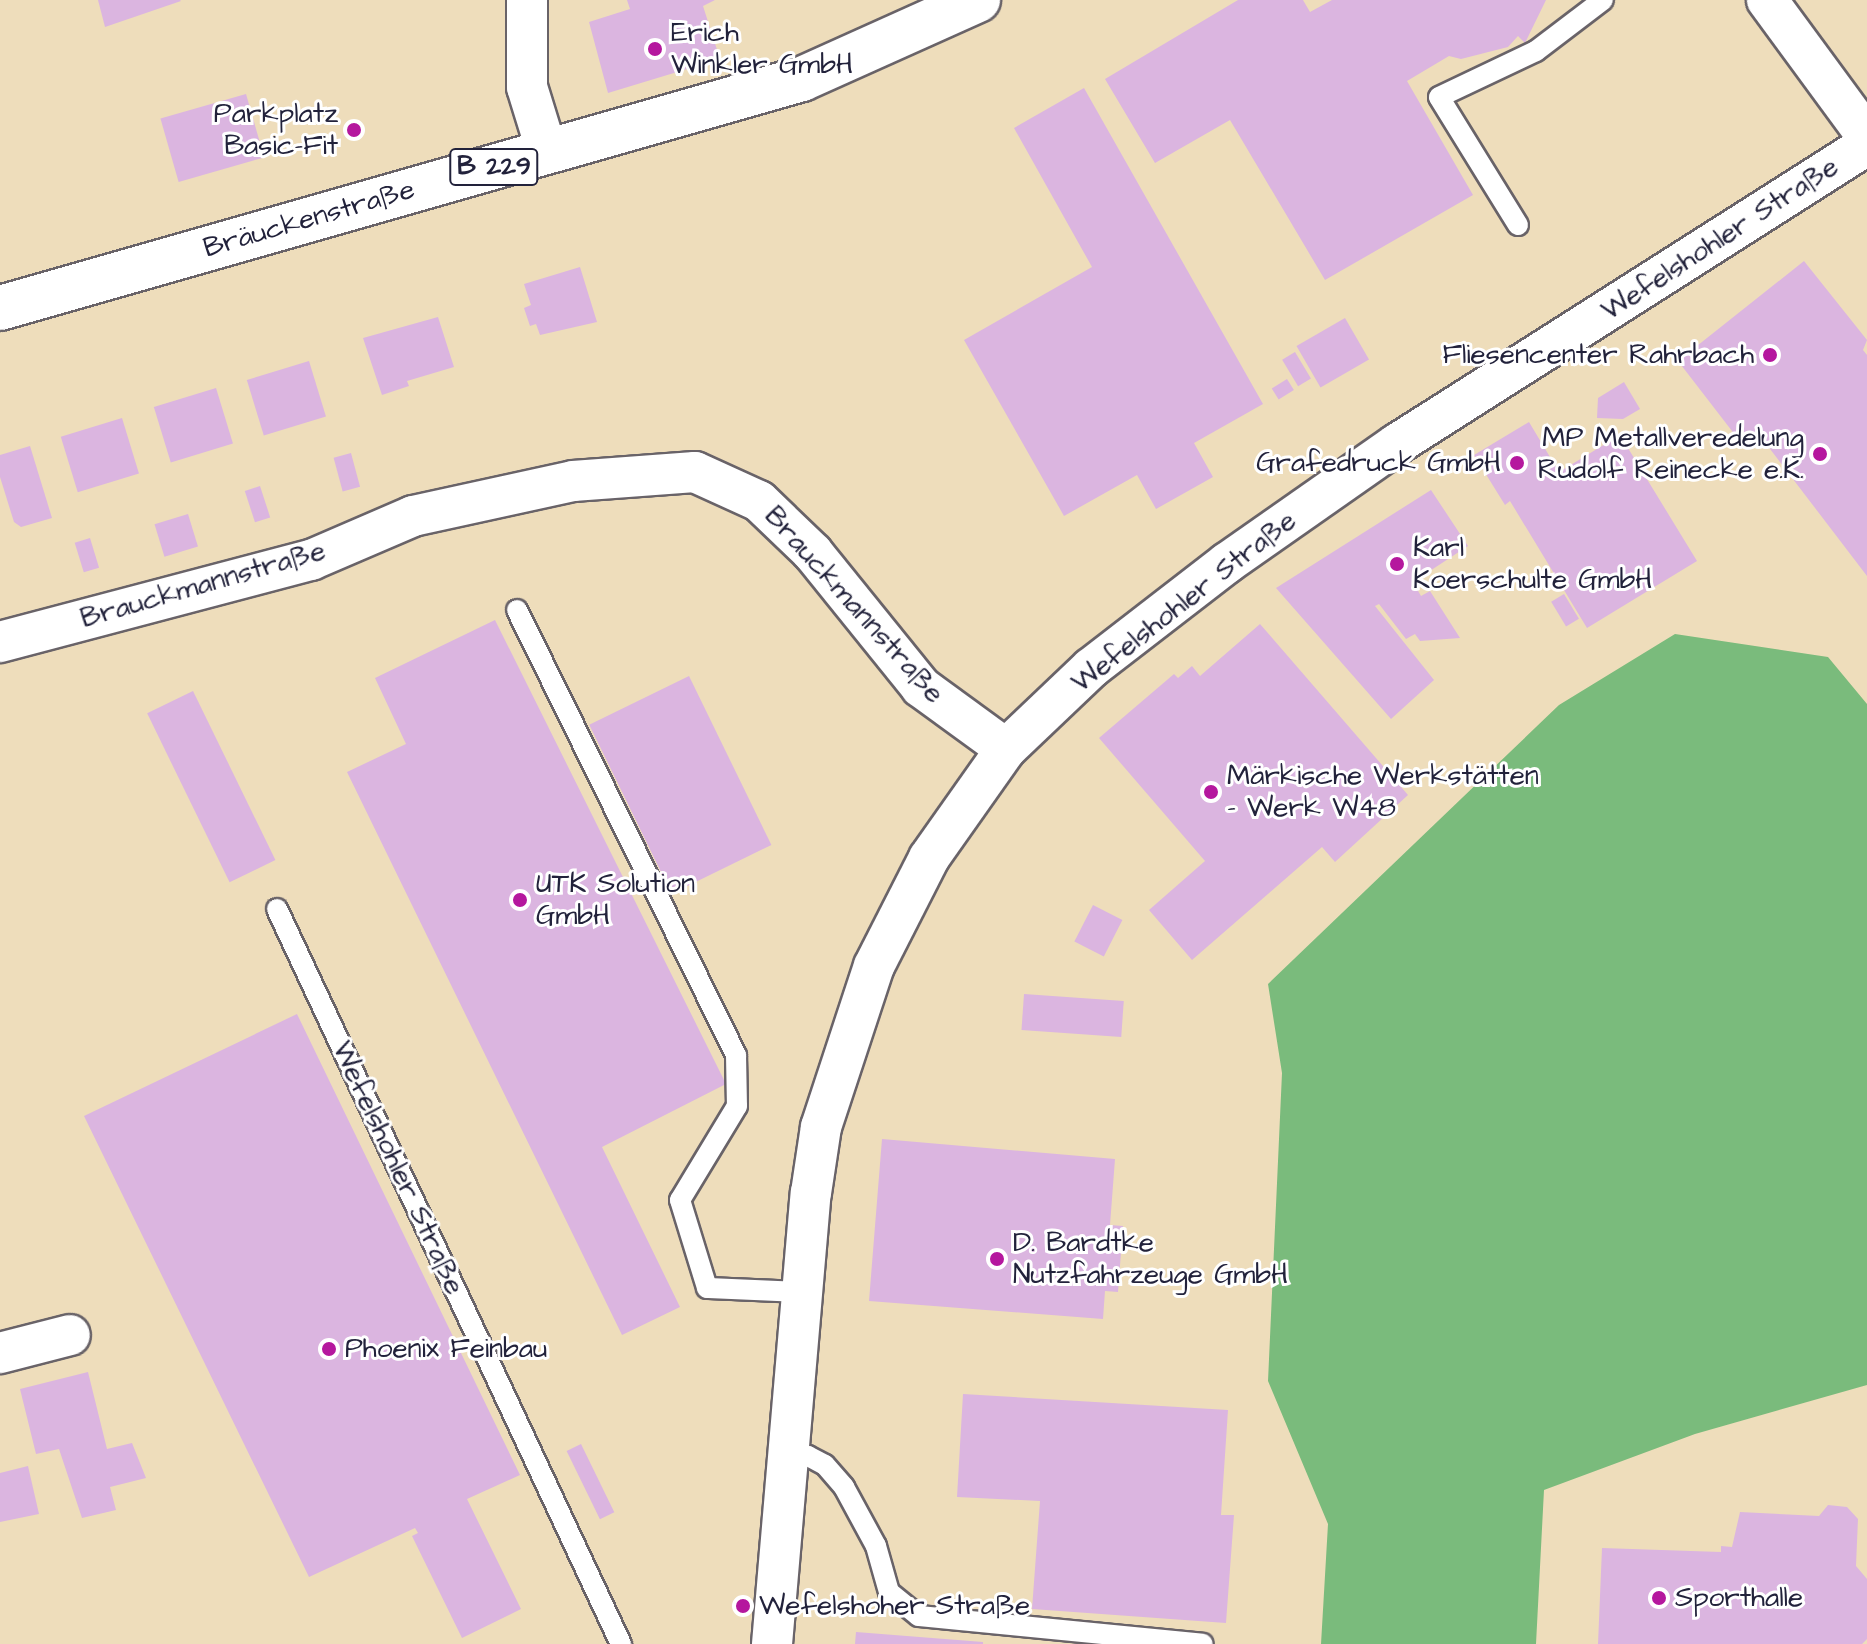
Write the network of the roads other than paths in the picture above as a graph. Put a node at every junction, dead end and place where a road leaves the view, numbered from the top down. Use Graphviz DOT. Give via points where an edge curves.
graph roads {
  1 [pos="527,0"];
  2 [pos="978,0"];
  3 [pos="1603,0"];
  4 [pos="1767,0"];
  5 [pos="1867,136"];
  6 [pos="1867,145"];
  7 [pos="547,152"];
  8 [pos="1518,225"];
  9 [pos="0,308"];
  10 [pos="517,610"];
  11 [pos="0,642"];
  12 [pos="1006,749"];
  13 [pos="277,909"];
  14 [pos="802,1292"];
  15 [pos="70,1335"];
  16 [pos="0,1353"];
  17 [pos="788,1458"];
  18 [pos="621,1644"];
  19 [pos="772,1644"];
  20 [pos="1203,1644"];
  1 -- 7 [label="street" via="527,87"];
  2 -- 7 [label="main road, Bräuckenstraße / B 229" via="802,79"];
  3 -- 8 [label="lane" via="1536,51 1439,97"];
  4 -- 5 [label="street"];
  6 -- 12 [label="street, Wefelshohler Straße" via="1397,444 1227,563 1091,668"];
  7 -- 9 [label="main road, Bräuckenstraße / B 229"];
  10 -- 14 [label="lane" via="736,1055 737,1106 680,1200 707,1288"];
  11 -- 12 [label="street, Brauckmannstraße" via="311,560 413,516 573,481 695,472 759,501 813,553 921,687"];
  12 -- 14 [label="street, Wefelshohler Straße" via="929,858 874,966 821,1127"];
  13 -- 18 [label="lane, Wefelshohler Straße"];
  14 -- 17 [label="street, Wefelshohler Straße"];
  15 -- 16 [label="street"];
  17 -- 19 [label="street, Wefelshohler Straße"];
  17 -- 20 [label="lane" via="808,1456 825,1465 844,1487 876,1546 889,1592 919,1616"];
}
